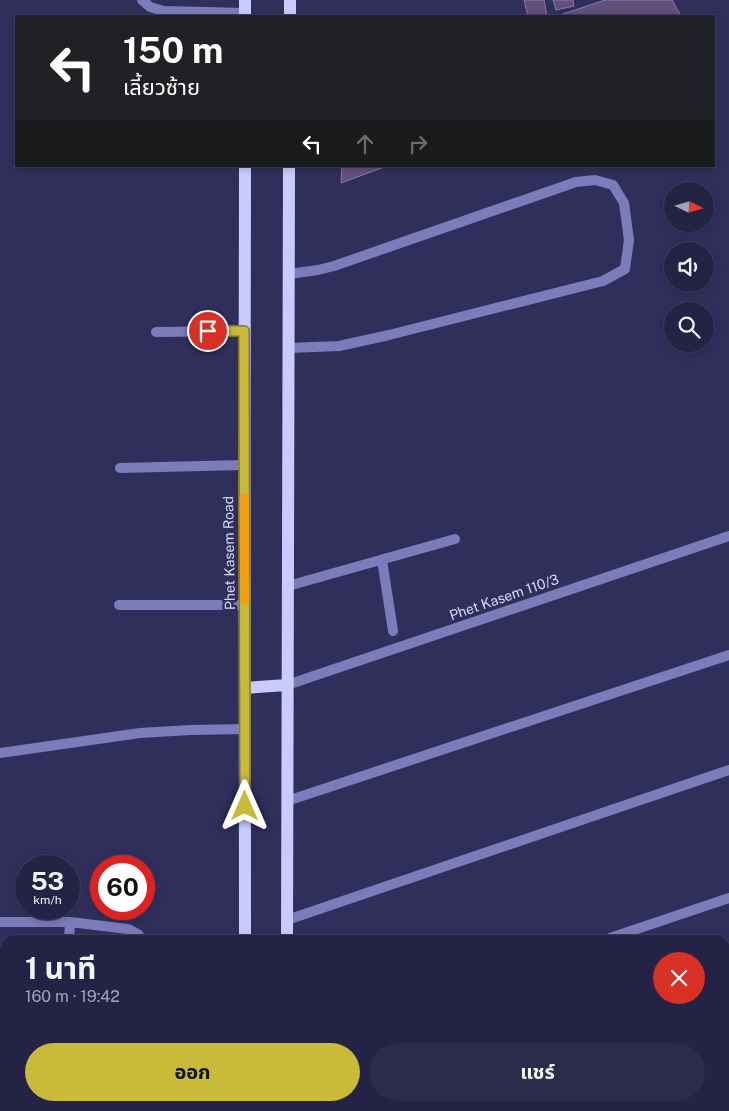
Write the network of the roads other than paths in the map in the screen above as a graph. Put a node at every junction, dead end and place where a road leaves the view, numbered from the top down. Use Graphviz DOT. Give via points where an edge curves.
graph roads {
  1 [pos="142,0"];
  2 [pos="290,0"];
  3 [pos="245,10"];
  4 [pos="290,15"];
  5 [pos="245,167"];
  6 [pos="289,167"];
  7 [pos="289,274"];
  8 [pos="244,331"];
  9 [pos="156,332"];
  10 [pos="289,348"];
  11 [pos="243,465"];
  12 [pos="120,468"];
  13 [pos="729,536"];
  14 [pos="455,539"];
  15 [pos="382,560"];
  16 [pos="288,586"];
  17 [pos="118,605"];
  18 [pos="245,605"];
  19 [pos="393,631"];
  20 [pos="729,655"];
  21 [pos="288,684"];
  22 [pos="245,688"];
  23 [pos="245,729"];
  24 [pos="0,754"];
  25 [pos="729,770"];
  26 [pos="287,801"];
  27 [pos="729,898"];
  28 [pos="287,920"];
  29 [pos="0,922"];
  30 [pos="70,922"];
  31 [pos="69,935"];
  32 [pos="139,935"];
  33 [pos="245,935"];
  34 [pos="287,935"];
  35 [pos="619,935"];
  1 -- 3 [label="street" via="164,12"];
  2 -- 4 [label="main road"];
  5 -- 8 [label="main road, Phet Kasem Road"];
  6 -- 7 [label="main road"];
  7 -- 10 [label="main road"];
  7 -- 10 [label="street" via="334,266 576,182 595,180 613,185 624,203 629,240 625,269 603,281 339,346"];
  8 -- 9 [label="street"];
  8 -- 11 [label="main road, Phet Kasem Road"];
  10 -- 16 [label="main road"];
  11 -- 12 [label="street"];
  11 -- 18 [label="main road, Phet Kasem Road"];
  13 -- 21 [label="street, Phet Kasem 110/3"];
  14 -- 15 [label="street"];
  15 -- 16 [label="street"];
  15 -- 19 [label="street"];
  16 -- 21 [label="main road"];
  17 -- 18 [label="street"];
  18 -- 22 [label="main road, Phet Kasem Road"];
  20 -- 26 [label="street"];
  21 -- 22 [label="main road"];
  21 -- 26 [label="main road"];
  22 -- 23 [label="main road, Phet Kasem Road"];
  23 -- 24 [label="street" via="140,734"];
  23 -- 33 [label="main road, Phet Kasem Road"];
  25 -- 28 [label="street"];
  26 -- 28 [label="main road"];
  27 -- 35 [label="street"];
  28 -- 34 [label="main road"];
  29 -- 30 [label="street"];
  30 -- 31 [label="street"];
  30 -- 32 [label="street" via="128,929"];
}
